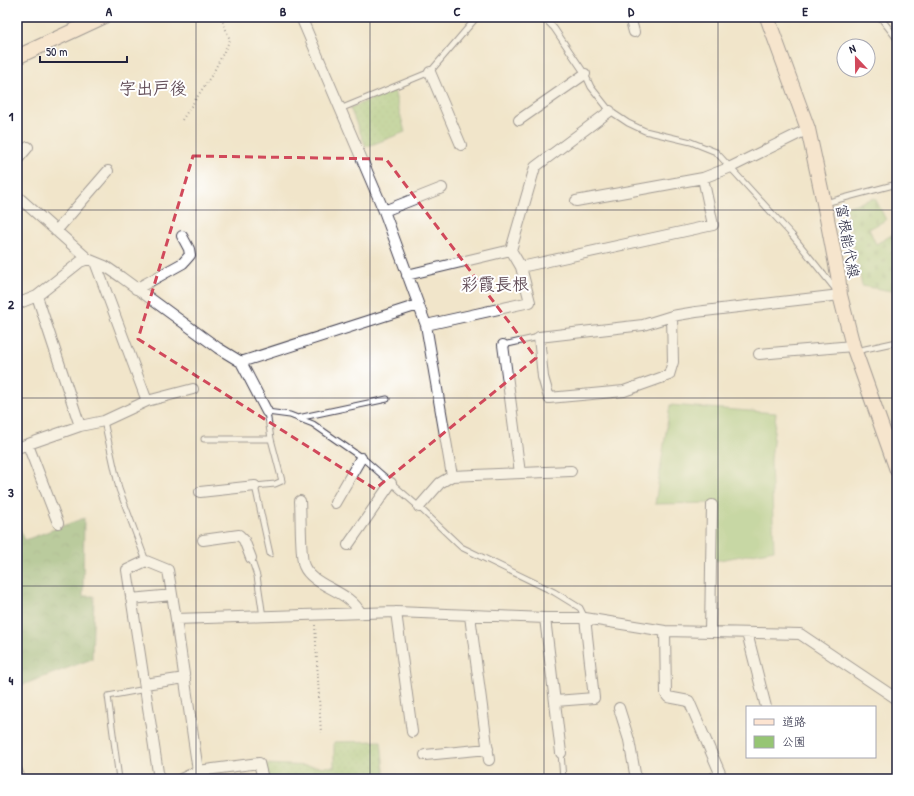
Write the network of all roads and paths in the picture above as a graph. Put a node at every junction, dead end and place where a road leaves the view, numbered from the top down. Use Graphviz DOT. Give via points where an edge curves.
graph roads {
  1 [pos="103,17"];
  2 [pos="221,17"];
  3 [pos="301,17"];
  4 [pos="477,17"];
  5 [pos="543,17"];
  6 [pos="630,17"];
  7 [pos="767,17"];
  8 [pos="880,17"];
  9 [pos="634,32"];
  10 [pos="897,39"];
  11 [pos="17,57"];
  12 [pos="430,72"];
  13 [pos="585,74"];
  14 [pos="340,109"];
  15 [pos="610,110"];
  16 [pos="182,120"];
  17 [pos="519,120"];
  18 [pos="808,129"];
  19 [pos="461,145"];
  20 [pos="28,147"];
  21 [pos="17,160"];
  22 [pos="731,167"];
  23 [pos="108,171"];
  24 [pos="703,178"];
  25 [pos="897,184"];
  26 [pos="442,188"];
  27 [pos="17,196"];
  28 [pos="576,201"];
  29 [pos="824,203"];
  30 [pos="384,211"];
  31 [pos="56,231"];
  32 [pos="182,236"];
  33 [pos="511,250"];
  34 [pos="92,261"];
  35 [pos="520,267"];
  36 [pos="407,275"];
  37 [pos="136,289"];
  38 [pos="840,295"];
  39 [pos="37,296"];
  40 [pos="17,304"];
  41 [pos="418,305"];
  42 [pos="672,316"];
  43 [pos="426,325"];
  44 [pos="539,337"];
  45 [pos="897,342"];
  46 [pos="503,345"];
  47 [pos="855,348"];
  48 [pos="759,354"];
  49 [pos="241,362"];
  50 [pos="193,389"];
  51 [pos="387,399"];
  52 [pos="147,401"];
  53 [pos="266,412"];
  54 [pos="298,418"];
  55 [pos="104,421"];
  56 [pos="80,426"];
  57 [pos="204,439"];
  58 [pos="271,439"];
  59 [pos="28,445"];
  60 [pos="17,448"];
  61 [pos="361,458"];
  62 [pos="897,470"];
  63 [pos="571,471"];
  64 [pos="520,473"];
  65 [pos="452,476"];
  66 [pos="391,483"];
  67 [pos="255,486"];
  68 [pos="200,492"];
  69 [pos="300,501"];
  70 [pos="335,503"];
  71 [pos="712,505"];
  72 [pos="419,507"];
  73 [pos="58,523"];
  74 [pos="203,540"];
  75 [pos="348,545"];
  76 [pos="270,554"];
  77 [pos="252,558"];
  78 [pos="146,561"];
  79 [pos="172,595"];
  80 [pos="132,599"];
  81 [pos="396,612"];
  82 [pos="361,614"];
  83 [pos="314,616"];
  84 [pos="470,616"];
  85 [pos="263,617"];
  86 [pos="545,618"];
  87 [pos="585,618"];
  88 [pos="176,619"];
  89 [pos="665,631"];
  90 [pos="710,632"];
  91 [pos="747,633"];
  92 [pos="185,678"];
  93 [pos="146,686"];
  94 [pos="897,699"];
  95 [pos="556,701"];
  96 [pos="766,706"];
  97 [pos="619,708"];
  98 [pos="412,732"];
  99 [pos="321,733"];
  100 [pos="488,749"];
  101 [pos="561,753"];
  102 [pos="425,755"];
  103 [pos="489,760"];
  104 [pos="17,771"];
  105 [pos="198,771"];
  106 [pos="20,779"];
  107 [pos="119,779"];
  108 [pos="159,779"];
  109 [pos="181,779"];
  110 [pos="263,779"];
  111 [pos="563,779"];
  112 [pos="636,779"];
  113 [pos="712,779"];
  1 -- 11 [label="main road"];
  2 -- 16 [label="path" via="230,40 213,73"];
  3 -- 14 [label="street"];
  4 -- 12 [label="lane"];
  5 -- 13 [label="lane" via="554,28"];
  6 -- 9 [label="street"];
  7 -- 18 [label="main road, 富根能代線"];
  8 -- 10 [label="lane"];
  12 -- 14 [label="lane"];
  12 -- 19 [label="street"];
  13 -- 15 [label="lane" via="591,87"];
  13 -- 17 [label="street"];
  14 -- 30 [label="street"];
  15 -- 22 [label="lane" via="645,131 691,142 716,152"];
  15 -- 33 [label="street" via="535,166"];
  18 -- 22 [label="street"];
  18 -- 29 [label="main road, 富根能代線"];
  20 -- 21 [label="street"];
  22 -- 24 [label="street"];
  22 -- 38 [label="lane" via="792,235"];
  23 -- 31 [label="street"];
  24 -- 28 [label="street"];
  24 -- 35 [label="street" via="713,225"];
  25 -- 29 [label="lane"];
  26 -- 30 [label="street"];
  27 -- 31 [label="street"];
  29 -- 38 [label="main road, 富根能代線"];
  30 -- 36 [label="street"];
  31 -- 34 [label="street"];
  32 -- 37 [label="street" via="190,255 183,263"];
  33 -- 35 [label="street"];
  33 -- 36 [label="street"];
  34 -- 37 [label="street"];
  34 -- 39 [label="street" via="80,262"];
  34 -- 52 [label="street"];
  35 -- 43 [label="street" via="530,302"];
  36 -- 41 [label="street"];
  37 -- 49 [label="street"];
  38 -- 42 [label="street"];
  38 -- 47 [label="main road, 富根能代線"];
  39 -- 40 [label="street"];
  39 -- 56 [label="street"];
  41 -- 43 [label="street"];
  41 -- 49 [label="street"];
  42 -- 44 [label="street" via="643,325"];
  42 -- 44 [label="street" via="673,362 669,375 624,391 548,398"];
  43 -- 65 [label="street"];
  44 -- 46 [label="lane"];
  45 -- 47 [label="lane"];
  46 -- 64 [label="street"];
  47 -- 48 [label="street"];
  47 -- 62 [label="main road, 富根能代線"];
  49 -- 53 [label="street"];
  50 -- 52 [label="street"];
  51 -- 54 [label="lane"];
  52 -- 55 [label="street"];
  53 -- 54 [label="lane"];
  53 -- 58 [label="lane"];
  54 -- 61 [label="lane" via="313,424"];
  55 -- 56 [label="street"];
  55 -- 78 [label="lane" via="120,489"];
  56 -- 59 [label="street"];
  57 -- 58 [label="lane"];
  58 -- 67 [label="lane" via="282,481"];
  59 -- 60 [label="street"];
  59 -- 73 [label="street"];
  61 -- 66 [label="lane"];
  61 -- 70 [label="street"];
  63 -- 64 [label="street"];
  64 -- 65 [label="street"];
  65 -- 72 [label="street" via="440,483"];
  66 -- 72 [label="lane"];
  66 -- 75 [label="street"];
  67 -- 68 [label="street"];
  67 -- 76 [label="lane"];
  69 -- 82 [label="street" via="304,565 311,576 334,588 357,605"];
  71 -- 90 [label="street"];
  72 -- 87 [label="lane" via="461,548 554,592 580,608"];
  74 -- 77 [label="street" via="239,535"];
  77 -- 85 [label="lane"];
  78 -- 79 [label="street" via="168,570"];
  78 -- 80 [label="street" via="127,570"];
  79 -- 80 [label="street"];
  79 -- 88 [label="street"];
  80 -- 93 [label="street"];
  81 -- 82 [label="street"];
  81 -- 84 [label="street"];
  81 -- 98 [label="street"];
  82 -- 83 [label="street"];
  83 -- 85 [label="street"];
  83 -- 99 [label="path"];
  84 -- 86 [label="street"];
  84 -- 100 [label="street"];
  85 -- 88 [label="street"];
  86 -- 87 [label="street"];
  86 -- 95 [label="street"];
  87 -- 89 [label="street"];
  87 -- 95 [label="street" via="594,698"];
  88 -- 92 [label="street"];
  89 -- 90 [label="street"];
  89 -- 113 [label="street" via="666,694 668,697 689,701 720,774"];
  90 -- 91 [label="street"];
  91 -- 94 [label="street" via="800,634"];
  91 -- 96 [label="street"];
  92 -- 93 [label="street"];
  92 -- 105 [label="street"];
  93 -- 107 [label="lane" via="108,696"];
  93 -- 108 [label="street"];
  95 -- 101 [label="street"];
  97 -- 112 [label="street" via="629,740"];
  100 -- 102 [label="street"];
  100 -- 103 [label="street"];
  101 -- 111 [label="lane"];
  104 -- 106 [label="street"];
  105 -- 109 [label="street"];
  105 -- 110 [label="street" via="259,763"];
}
